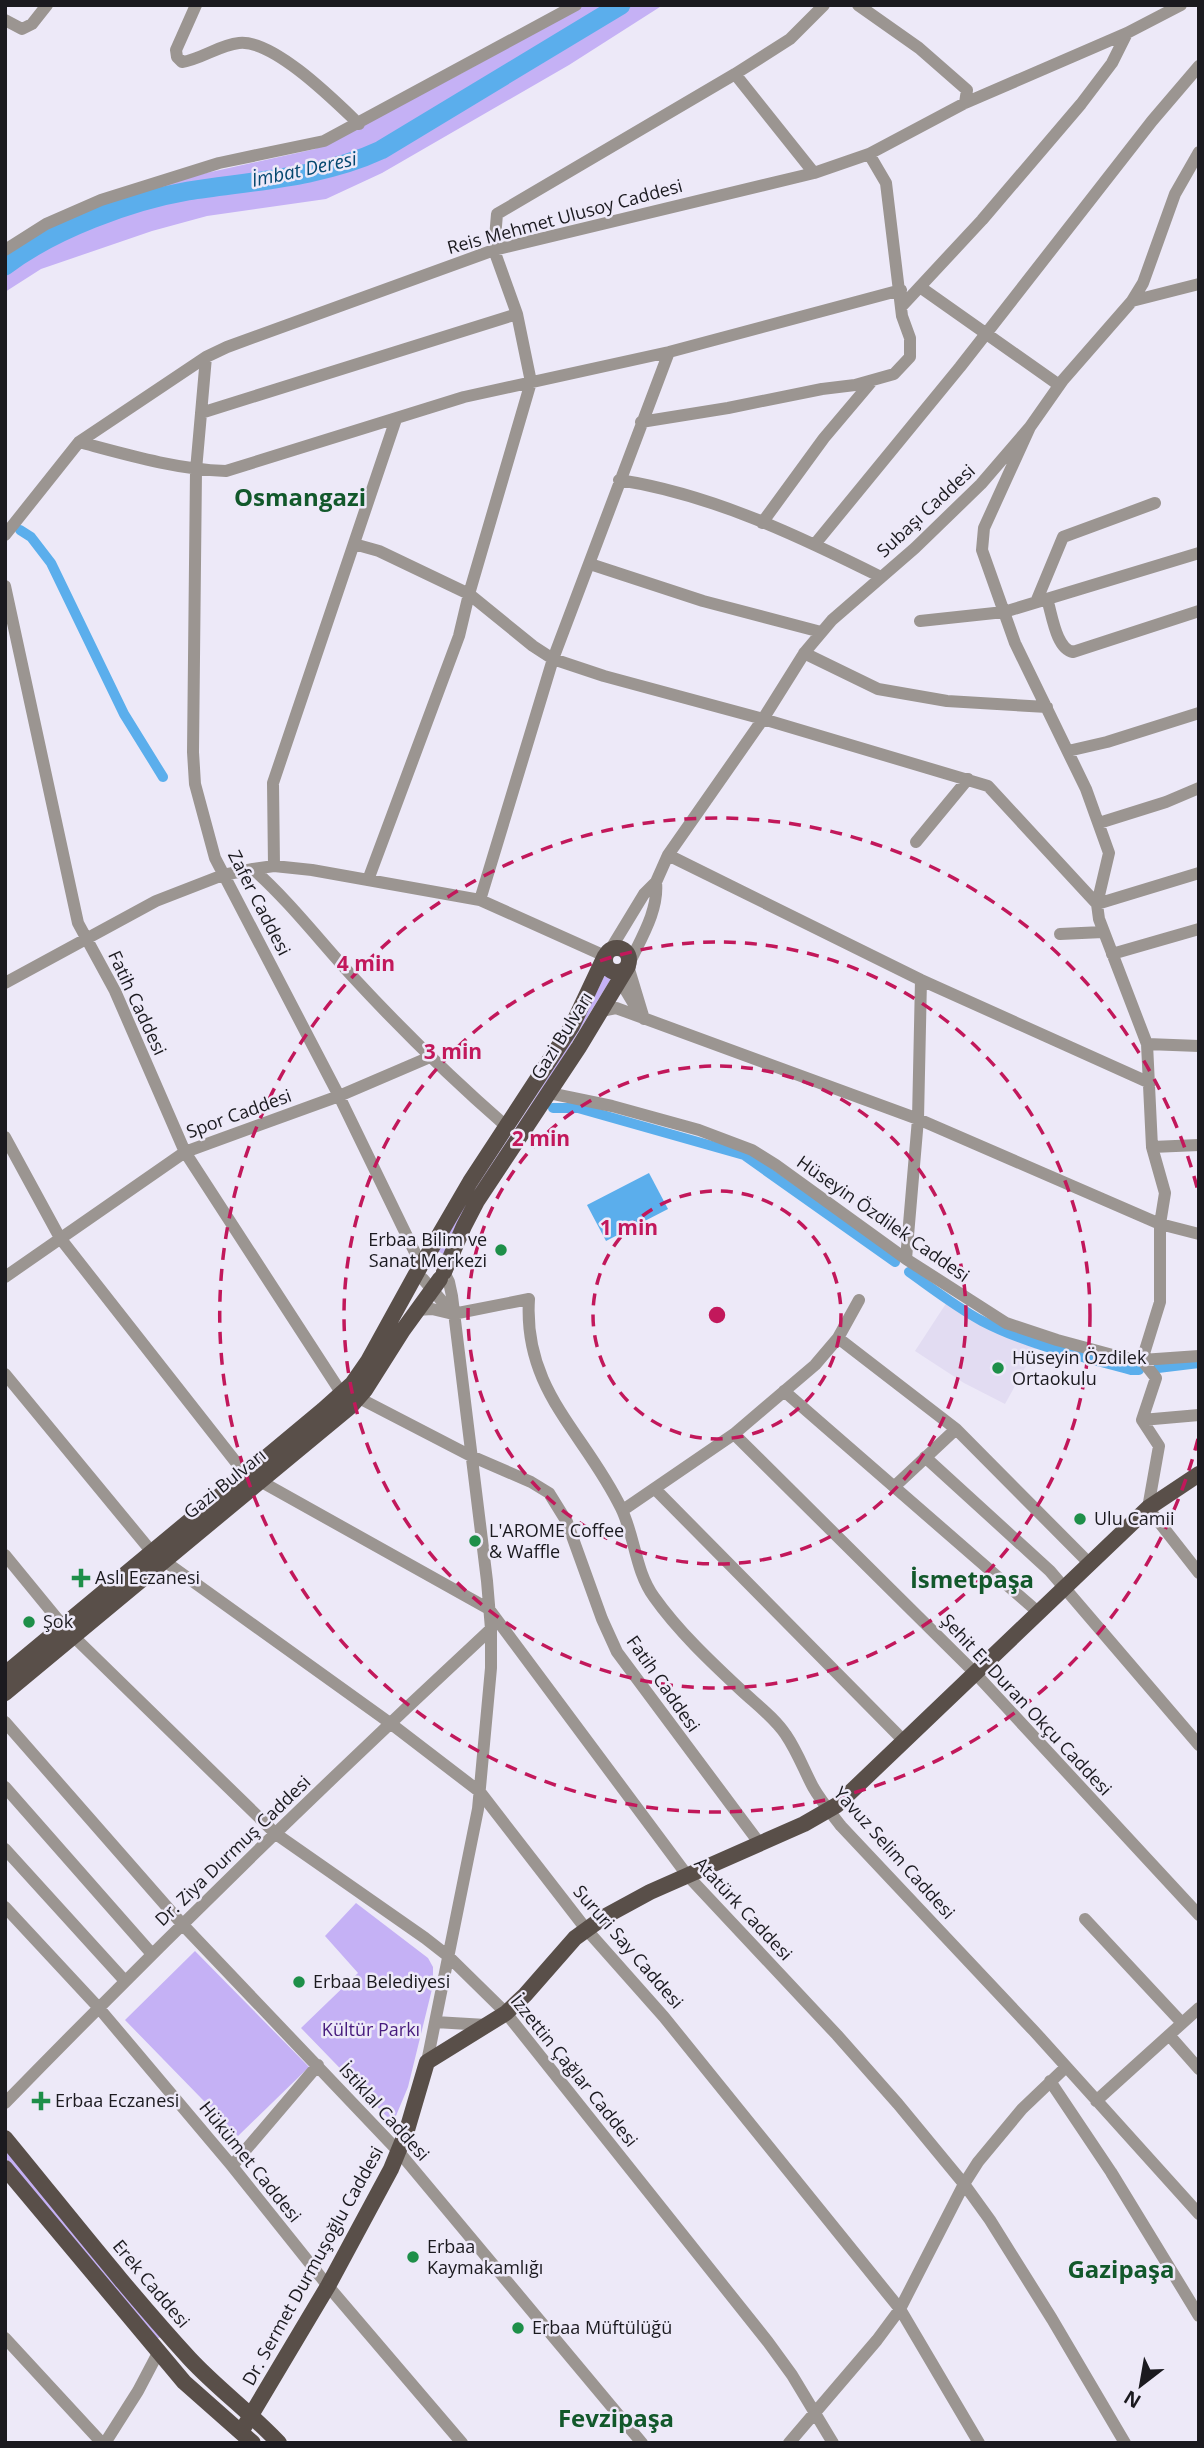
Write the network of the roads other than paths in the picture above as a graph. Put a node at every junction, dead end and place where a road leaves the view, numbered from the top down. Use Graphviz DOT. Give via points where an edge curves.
graph roads {
  1 [pos="47,5"];
  2 [pos="196,5"];
  3 [pos="576,5"];
  4 [pos="824,5"];
  5 [pos="858,5"];
  6 [pos="1181,5"];
  7 [pos="5,20"];
  8 [pos="1126,33"];
  9 [pos="1199,66"];
  10 [pos="735,74"];
  11 [pos="965,103"];
  12 [pos="359,124"];
  13 [pos="1199,152"];
  14 [pos="869,155"];
  15 [pos="814,173"];
  16 [pos="5,250"];
  17 [pos="494,250"];
  18 [pos="1199,284"];
  19 [pos="920,287"];
  20 [pos="901,290"];
  21 [pos="1132,301"];
  22 [pos="902,306"];
  23 [pos="517,314"];
  24 [pos="985,333"];
  25 [pos="669,352"];
  26 [pos="206,357"];
  27 [pos="874,380"];
  28 [pos="531,382"];
  29 [pos="1059,385"];
  30 [pos="201,413"];
  31 [pos="396,419"];
  32 [pos="641,422"];
  33 [pos="1030,427"];
  34 [pos="79,442"];
  35 [pos="196,470"];
  36 [pos="619,480"];
  37 [pos="1155,503"];
  38 [pos="762,523"];
  39 [pos="5,535"];
  40 [pos="354,544"];
  41 [pos="816,544"];
  42 [pos="1199,553"];
  43 [pos="590,564"];
  44 [pos="881,578"];
  45 [pos="5,586"];
  46 [pos="469,594"];
  47 [pos="1041,601"];
  48 [pos="1199,611"];
  49 [pos="1004,612"];
  50 [pos="920,621"];
  51 [pos="821,632"];
  52 [pos="804,653"];
  53 [pos="553,659"];
  54 [pos="1047,707"];
  55 [pos="1199,713"];
  56 [pos="763,719"];
  57 [pos="1068,751"];
  58 [pos="968,779"];
  59 [pos="1199,788"];
  60 [pos="1099,823"];
  61 [pos="916,842"];
  62 [pos="667,855"];
  63 [pos="274,866"];
  64 [pos="254,869"];
  65 [pos="1199,873"];
  66 [pos="223,875"];
  67 [pos="368,880"];
  68 [pos="656,882"];
  69 [pos="480,900"];
  70 [pos="1097,905"];
  71 [pos="1199,929"];
  72 [pos="1103,932"];
  73 [pos="1060,934"];
  74 [pos="86,938"];
  75 [pos="608,953"];
  76 [pos="1112,954"];
  77 [pos="620,973"];
  78 [pos="921,980"];
  79 [pos="5,983"];
  80 [pos="601,1011"];
  81 [pos="644,1019"];
  82 [pos="1147,1044"];
  83 [pos="1199,1046"];
  84 [pos="430,1057"];
  85 [pos="1150,1083"];
  86 [pos="549,1093"];
  87 [pos="339,1096"];
  88 [pos="918,1119"];
  89 [pos="506,1126"];
  90 [pos="5,1136"];
  91 [pos="1199,1145"];
  92 [pos="1152,1147"];
  93 [pos="185,1152"];
  94 [pos="1160,1224"];
  95 [pos="1199,1234"];
  96 [pos="60,1238"];
  97 [pos="906,1259"];
  98 [pos="431,1274"];
  99 [pos="5,1277"];
  100 [pos="859,1300"];
  101 [pos="417,1310"];
  102 [pos="453,1314"];
  103 [pos="838,1338"];
  104 [pos="1199,1356"];
  105 [pos="1142,1360"];
  106 [pos="5,1374"];
  107 [pos="784,1391"];
  108 [pos="342,1394"];
  109 [pos="359,1398"];
  110 [pos="1199,1415"];
  111 [pos="1143,1420"];
  112 [pos="956,1429"];
  113 [pos="734,1434"];
  114 [pos="471,1456"];
  115 [pos="925,1457"];
  116 [pos="1199,1474"];
  117 [pos="253,1478"];
  118 [pos="895,1486"];
  119 [pos="656,1490"];
  120 [pos="1149,1508"];
  121 [pos="623,1510"];
  122 [pos="5,1555"];
  123 [pos="157,1556"];
  124 [pos="1089,1563"];
  125 [pos="1199,1573"];
  126 [pos="1065,1587"];
  127 [pos="489,1609"];
  128 [pos="1038,1612"];
  129 [pos="491,1629"];
  130 [pos="69,1631"];
  131 [pos="974,1672"];
  132 [pos="5,1674"];
  133 [pos="5,1693"];
  134 [pos="5,1722"];
  135 [pos="390,1723"];
  136 [pos="904,1741"];
  137 [pos="1199,1745"];
  138 [pos="5,1787"];
  139 [pos="480,1792"];
  140 [pos="829,1811"];
  141 [pos="276,1834"];
  142 [pos="760,1844"];
  143 [pos="5,1849"];
  144 [pos="687,1875"];
  145 [pos="5,1907"];
  146 [pos="1199,1915"];
  147 [pos="1085,1919"];
  148 [pos="182,1924"];
  149 [pos="586,1929"];
  150 [pos="152,1954"];
  151 [pos="447,1956"];
  152 [pos="125,1981"];
  153 [pos="98,2007"];
  154 [pos="1199,2008"];
  155 [pos="506,2012"];
  156 [pos="435,2022"];
  157 [pos="1182,2024"];
  158 [pos="486,2025"];
  159 [pos="1169,2035"];
  160 [pos="427,2062"];
  161 [pos="318,2065"];
  162 [pos="1066,2067"];
  163 [pos="1199,2069"];
  164 [pos="1050,2081"];
  165 [pos="1096,2101"];
  166 [pos="5,2103"];
  167 [pos="5,2138"];
  168 [pos="399,2152"];
  169 [pos="232,2166"];
  170 [pos="5,2168"];
  171 [pos="964,2184"];
  172 [pos="1199,2214"];
  173 [pos="328,2286"];
  174 [pos="900,2308"];
  175 [pos="1199,2316"];
  176 [pos="5,2338"];
  177 [pos="158,2353"];
  178 [pos="252,2415"];
  179 [pos="815,2415"];
  180 [pos="243,2439"];
  181 [pos="103,2443"];
  182 [pos="279,2443"];
  183 [pos="462,2443"];
  184 [pos="642,2443"];
  185 [pos="789,2443"];
  186 [pos="833,2443"];
  187 [pos="979,2443"];
  188 [pos="1125,2443"];
  1 -- 7 [label="street" via="22,29"];
  2 -- 12 [label="street" via="176,50 182,62 236,43 262,46 285,60"];
  3 -- 12 [label="street"];
  4 -- 10 [label="street" via="790,38"];
  5 -- 11 [label="street" via="919,48 967,90"];
  6 -- 8 [label="street, Reis Mehmet Ulusoy Caddesi"];
  8 -- 11 [label="street, Reis Mehmet Ulusoy Caddesi"];
  8 -- 19 [label="street" via="1112,63 1081,104"];
  9 -- 24 [label="street"];
  10 -- 15 [label="street"];
  10 -- 17 [label="street" via="505,208 497,214"];
  11 -- 14 [label="street, Reis Mehmet Ulusoy Caddesi"];
  12 -- 16 [label="street" via="324,141 219,163 101,200 46,224"];
  13 -- 21 [label="street, Subaşı Caddesi" via="1175,194"];
  14 -- 15 [label="street, Reis Mehmet Ulusoy Caddesi"];
  14 -- 20 [label="street" via="886,183"];
  15 -- 17 [label="street, Reis Mehmet Ulusoy Caddesi"];
  17 -- 23 [label="street"];
  17 -- 26 [label="street, Reis Mehmet Ulusoy Caddesi"];
  18 -- 21 [label="street"];
  19 -- 22 [label="street"];
  19 -- 24 [label="street"];
  20 -- 22 [label="street"];
  20 -- 25 [label="street"];
  21 -- 29 [label="street, Subaşı Caddesi"];
  22 -- 27 [label="street" via="910,357 894,374"];
  23 -- 28 [label="street"];
  23 -- 30 [label="street"];
  24 -- 29 [label="street"];
  24 -- 41 [label="street"];
  25 -- 28 [label="street"];
  25 -- 32 [label="street"];
  26 -- 30 [label="street, Zafer Caddesi"];
  26 -- 34 [label="street, Reis Mehmet Ulusoy Caddesi"];
  27 -- 32 [label="street"];
  27 -- 38 [label="street" via="824,438"];
  28 -- 31 [label="street"];
  28 -- 46 [label="street"];
  29 -- 33 [label="street, Subaşı Caddesi"];
  30 -- 35 [label="street, Zafer Caddesi"];
  31 -- 35 [label="street" via="226,471"];
  31 -- 40 [label="street"];
  32 -- 36 [label="street"];
  33 -- 44 [label="street, Subaşı Caddesi" via="981,484"];
  33 -- 49 [label="street" via="984,528 982,550"];
  34 -- 35 [label="street"];
  34 -- 39 [label="street, Reis Mehmet Ulusoy Caddesi"];
  35 -- 66 [label="street, Zafer Caddesi" via="194,769 203,821"];
  36 -- 38 [label="street" via="663,488"];
  36 -- 43 [label="street"];
  37 -- 47 [label="street" via="1063,537"];
  38 -- 41 [label="street"];
  40 -- 46 [label="street" via="379,551"];
  40 -- 63 [label="street" via="273,783"];
  41 -- 44 [label="street"];
  42 -- 47 [label="street"];
  43 -- 51 [label="street" via="703,601"];
  43 -- 53 [label="street"];
  44 -- 51 [label="street, Subaşı Caddesi"];
  45 -- 74 [label="street, Fatih Caddesi" via="74,909"];
  46 -- 53 [label="street"];
  46 -- 67 [label="street" via="459,636"];
  47 -- 48 [label="street" via="1069,652"];
  47 -- 49 [label="street"];
  49 -- 50 [label="street"];
  49 -- 54 [label="street"];
  51 -- 52 [label="street, Subaşı Caddesi"];
  52 -- 54 [label="street" via="878,689 947,701"];
  52 -- 56 [label="street, Subaşı Caddesi"];
  53 -- 56 [label="street"];
  53 -- 69 [label="street"];
  54 -- 57 [label="street"];
  55 -- 57 [label="street"];
  56 -- 58 [label="street"];
  56 -- 62 [label="street, Subaşı Caddesi"];
  57 -- 60 [label="street"];
  58 -- 61 [label="street"];
  58 -- 70 [label="street" via="988,786"];
  59 -- 60 [label="street"];
  60 -- 70 [label="street" via="1109,853"];
  62 -- 68 [label="street, Subaşı Caddesi"];
  62 -- 78 [label="street"];
  63 -- 64 [label="street"];
  63 -- 67 [label="street"];
  64 -- 66 [label="street"];
  64 -- 84 [label="street"];
  65 -- 70 [label="street"];
  66 -- 74 [label="street" via="156,901"];
  66 -- 87 [label="street, Zafer Caddesi"];
  67 -- 69 [label="street"];
  68 -- 75 [label="street, Subaşı Caddesi"];
  68 -- 77 [label="street, Subaşı Caddesi" via="654,908"];
  69 -- 75 [label="street"];
  70 -- 72 [label="street"];
  71 -- 76 [label="street"];
  72 -- 73 [label="street"];
  72 -- 76 [label="street"];
  74 -- 79 [label="street"];
  74 -- 93 [label="street, Fatih Caddesi" via="115,991"];
  75 -- 77 [label="main road" via="607,967"];
  75 -- 89 [label="main road, Gazi Bulvarı" via="576,1019"];
  76 -- 82 [label="street"];
  77 -- 80 [label="main road, Gazi Bulvarı"];
  77 -- 81 [label="street"];
  77 -- 81 [label="street"];
  78 -- 85 [label="street"];
  78 -- 88 [label="street"];
  80 -- 81 [label="street" via="616,1008"];
  80 -- 86 [label="main road, Gazi Bulvarı"];
  81 -- 88 [label="street"];
  82 -- 83 [label="street"];
  82 -- 85 [label="street"];
  84 -- 87 [label="street, Spor Caddesi"];
  84 -- 89 [label="street"];
  85 -- 92 [label="street"];
  86 -- 97 [label="street, Hüseyin Özdilek Caddesi" via="687,1126 752,1150"];
  86 -- 98 [label="main road, Gazi Bulvarı"];
  87 -- 93 [label="street, Spor Caddesi"];
  87 -- 98 [label="street, Zafer Caddesi"];
  88 -- 94 [label="street"];
  88 -- 97 [label="street"];
  89 -- 98 [label="main road, Gazi Bulvarı" via="470,1182"];
  90 -- 96 [label="street, Atatürk Caddesi"];
  91 -- 92 [label="street"];
  92 -- 94 [label="street" via="1166,1194"];
  93 -- 96 [label="street, Spor Caddesi"];
  93 -- 108 [label="street, Fatih Caddesi"];
  94 -- 95 [label="street"];
  94 -- 105 [label="street" via="1160,1302"];
  96 -- 99 [label="street, Spor Caddesi"];
  96 -- 117 [label="street, Atatürk Caddesi"];
  97 -- 105 [label="street, Hüseyin Özdilek Caddesi" via="1006,1323"];
  98 -- 101 [label="main road, Gazi Bulvarı"];
  98 -- 102 [label="street"];
  98 -- 102 [label="street, Dr. Sermet Durmuşoğlu Caddesi" via="452,1291"];
  98 -- 108 [label="main road, Gazi Bulvarı"];
  100 -- 103 [label="street"];
  101 -- 102 [label="street"];
  101 -- 109 [label="main road, Gazi Bulvarı"];
  102 -- 114 [label="street, Dr. Sermet Durmuşoğlu Caddesi"];
  102 -- 121 [label="street, Yavuz Selim Caddesi" via="529,1299 529,1338 547,1391"];
  103 -- 107 [label="street"];
  103 -- 112 [label="street"];
  104 -- 105 [label="street, Hüseyin Özdilek Caddesi"];
  105 -- 111 [label="street" via="1156,1378"];
  106 -- 123 [label="street, Sururi Say Caddesi"];
  107 -- 113 [label="street"];
  107 -- 118 [label="street"];
  108 -- 117 [label="main road, Gazi Bulvarı"];
  109 -- 114 [label="street, Fatih Caddesi"];
  109 -- 117 [label="main road, Gazi Bulvarı"];
  110 -- 111 [label="street"];
  111 -- 120 [label="street" via="1159,1446"];
  112 -- 115 [label="street"];
  112 -- 124 [label="street"];
  113 -- 119 [label="street"];
  113 -- 131 [label="street, Şehit Er Duran Okçu Caddesi"];
  114 -- 127 [label="street, Dr. Sermet Durmuşoğlu Caddesi"];
  114 -- 142 [label="street, Fatih Caddesi" via="531,1482 555,1501 609,1637 625,1665"];
  115 -- 118 [label="street"];
  115 -- 126 [label="street"];
  116 -- 120 [label="main road"];
  117 -- 123 [label="main road, Gazi Bulvarı"];
  117 -- 127 [label="street, Atatürk Caddesi"];
  118 -- 128 [label="street"];
  119 -- 121 [label="street"];
  119 -- 136 [label="street"];
  120 -- 124 [label="main road"];
  120 -- 125 [label="street"];
  121 -- 140 [label="street, Yavuz Selim Caddesi" via="654,1598 713,1664 778,1724"];
  122 -- 130 [label="street, İzzettin Çağlar Caddesi"];
  123 -- 130 [label="main road, Gazi Bulvarı"];
  123 -- 135 [label="street, Sururi Say Caddesi"];
  124 -- 126 [label="main road"];
  126 -- 128 [label="main road"];
  126 -- 137 [label="street"];
  127 -- 129 [label="street, Dr. Sermet Durmuşoğlu Caddesi"];
  127 -- 144 [label="street, Atatürk Caddesi"];
  128 -- 131 [label="main road"];
  129 -- 135 [label="street, Dr. Ziya Durmuş Caddesi"];
  129 -- 139 [label="street, Dr. Sermet Durmuşoğlu Caddesi"];
  130 -- 132 [label="main road, Gazi Bulvarı"];
  130 -- 133 [label="main road, Gazi Bulvarı"];
  130 -- 141 [label="street, İzzettin Çağlar Caddesi"];
  131 -- 136 [label="main road"];
  131 -- 146 [label="street, Şehit Er Duran Okçu Caddesi"];
  134 -- 148 [label="street, İstiklal Caddesi"];
  135 -- 139 [label="street, Sururi Say Caddesi"];
  135 -- 141 [label="street, Dr. Ziya Durmuş Caddesi"];
  136 -- 140 [label="main road"];
  138 -- 150 [label="street"];
  139 -- 149 [label="street, Sururi Say Caddesi"];
  139 -- 151 [label="street, Dr. Sermet Durmuşoğlu Caddesi"];
  140 -- 142 [label="main road"];
  140 -- 162 [label="street, Yavuz Selim Caddesi"];
  141 -- 148 [label="street, Dr. Ziya Durmuş Caddesi"];
  141 -- 151 [label="street, İzzettin Çağlar Caddesi"];
  142 -- 144 [label="main road"];
  143 -- 152 [label="street"];
  144 -- 149 [label="main road"];
  144 -- 171 [label="street, Atatürk Caddesi" via="837,2035"];
  145 -- 153 [label="street, Hükümet Caddesi"];
  147 -- 157 [label="street"];
  148 -- 150 [label="street, Dr. Ziya Durmuş Caddesi"];
  148 -- 161 [label="street, İstiklal Caddesi"];
  149 -- 155 [label="main road"];
  149 -- 174 [label="street, Sururi Say Caddesi" via="664,2017"];
  150 -- 152 [label="street, Dr. Ziya Durmuş Caddesi"];
  151 -- 155 [label="street, İzzettin Çağlar Caddesi"];
  151 -- 156 [label="street, Dr. Sermet Durmuşoğlu Caddesi"];
  152 -- 153 [label="street, Dr. Ziya Durmuş Caddesi"];
  153 -- 166 [label="street, Dr. Ziya Durmuş Caddesi"];
  153 -- 169 [label="street, Hükümet Caddesi"];
  154 -- 157 [label="street"];
  155 -- 158 [label="main road"];
  155 -- 179 [label="street, İzzettin Çağlar Caddesi" via="768,2342"];
  156 -- 158 [label="street"];
  156 -- 160 [label="street, Dr. Sermet Durmuşoğlu Caddesi"];
  157 -- 159 [label="street"];
  158 -- 160 [label="main road"];
  159 -- 163 [label="street"];
  159 -- 165 [label="street"];
  160 -- 168 [label="main road, Dr. Sermet Durmuşoğlu Caddesi"];
  161 -- 168 [label="street, İstiklal Caddesi"];
  161 -- 169 [label="street"];
  162 -- 164 [label="street"];
  162 -- 165 [label="street, Yavuz Selim Caddesi"];
  164 -- 171 [label="street" via="990,2146"];
  164 -- 175 [label="street"];
  165 -- 172 [label="street, Yavuz Selim Caddesi"];
  167 -- 178 [label="main road, Erek Caddesi" via="173,2340"];
  168 -- 173 [label="main road, Dr. Sermet Durmuşoğlu Caddesi"];
  168 -- 184 [label="street, İstiklal Caddesi"];
  169 -- 173 [label="street, Hükümet Caddesi"];
  170 -- 177 [label="main road"];
  171 -- 174 [label="street"];
  171 -- 188 [label="street, Atatürk Caddesi"];
  173 -- 178 [label="main road, Dr. Sermet Durmuşoğlu Caddesi"];
  173 -- 183 [label="street, Hükümet Caddesi"];
  174 -- 179 [label="street"];
  174 -- 187 [label="street, Sururi Say Caddesi"];
  176 -- 181 [label="street"];
  177 -- 180 [label="main road"];
  177 -- 181 [label="street"];
  178 -- 180 [label="main road, Dr. Sermet Durmuşoğlu Caddesi"];
  178 -- 182 [label="main road, Erek Caddesi"];
  179 -- 185 [label="street"];
  179 -- 186 [label="street, İzzettin Çağlar Caddesi"];
}
